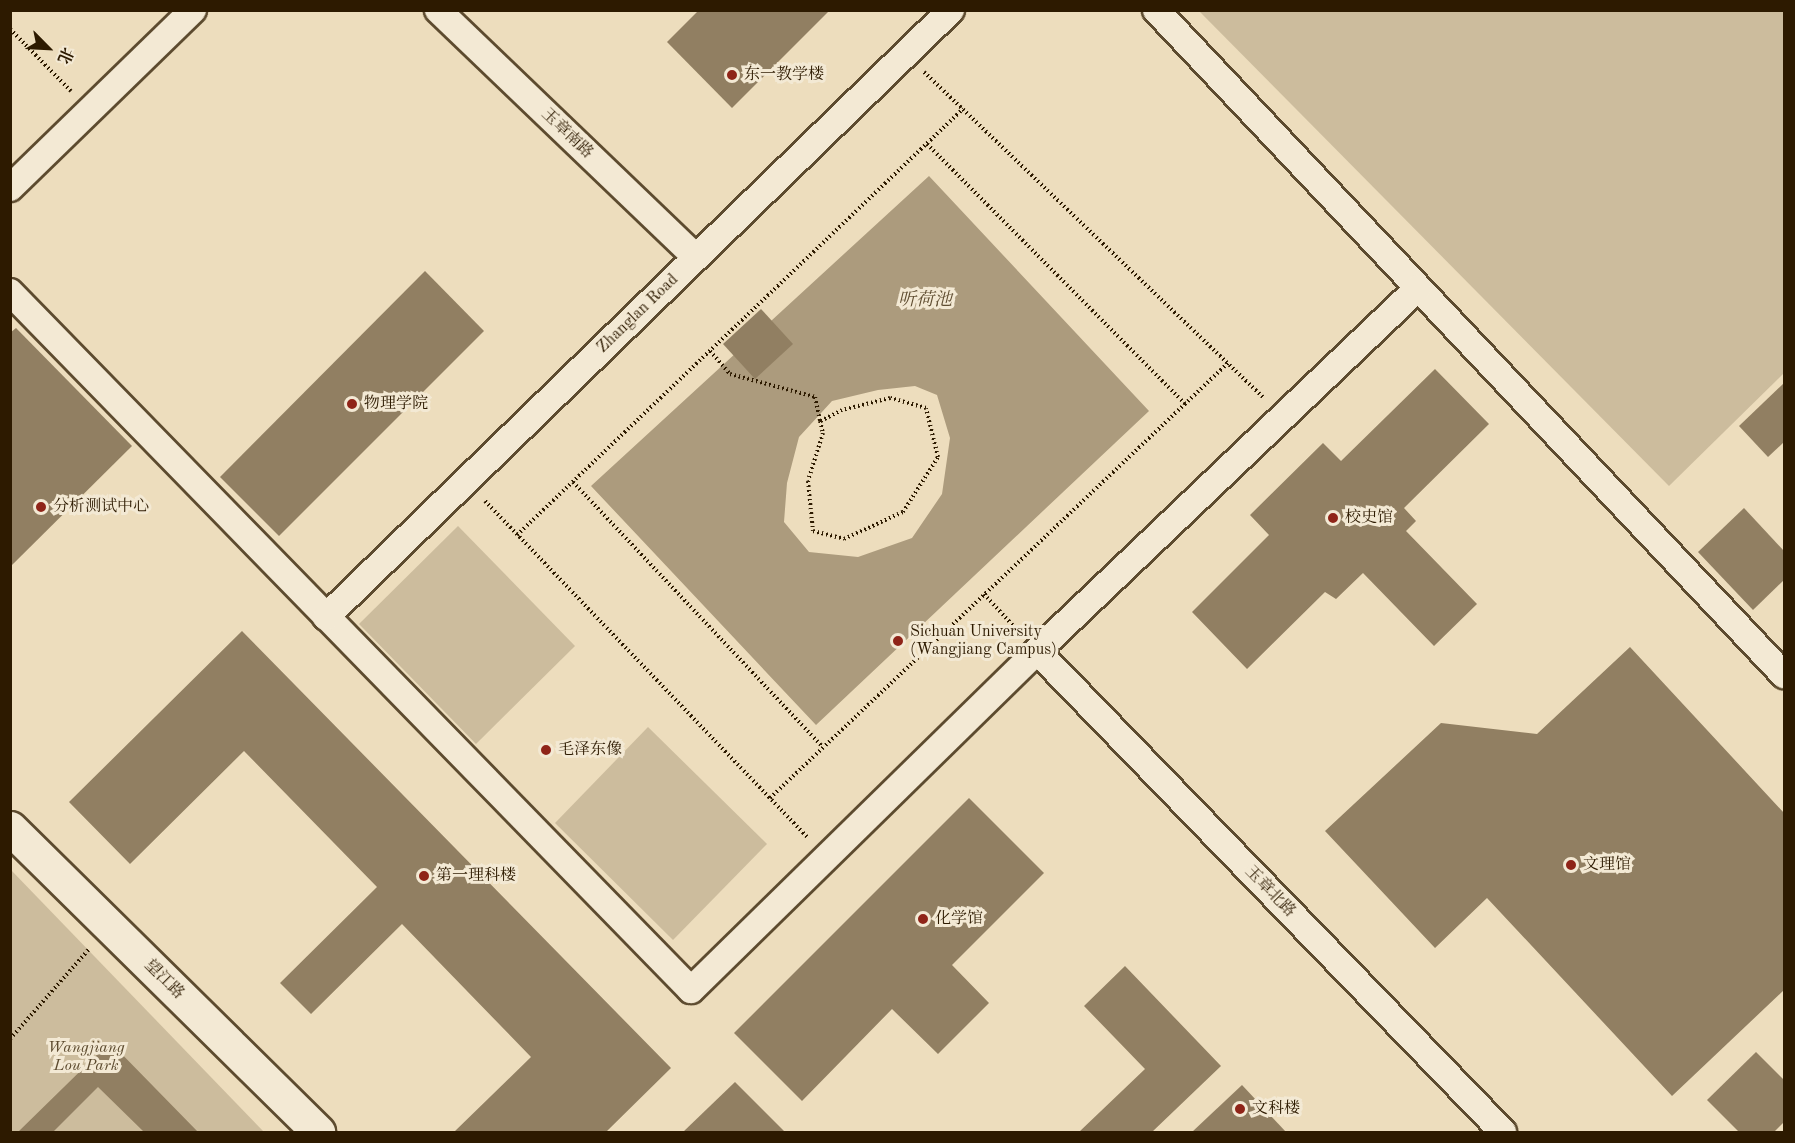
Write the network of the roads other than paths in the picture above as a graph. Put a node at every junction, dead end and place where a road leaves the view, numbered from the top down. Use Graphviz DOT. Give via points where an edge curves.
graph roads {
  1 [pos="194,10"];
  2 [pos="438,10"];
  3 [pos="951,10"];
  4 [pos="1156,10"];
  5 [pos="10,188"];
  6 [pos="696,257"];
  7 [pos="1418,288"];
  8 [pos="10,292"];
  9 [pos="326,617"];
  10 [pos="1036,651"];
  11 [pos="1785,675"];
  12 [pos="10,828"];
  13 [pos="318,1132"];
  14 [pos="1503,1132"];
  1 -- 5 [label="street"];
  2 -- 6 [label="street, 玉章南路"];
  3 -- 6 [label="street, Zhanglan Road"];
  4 -- 7 [label="street"];
  6 -- 9 [label="street, Zhanglan Road"];
  7 -- 10 [label="street"];
  7 -- 11 [label="street"];
  8 -- 9 [label="street"];
  9 -- 10 [label="street" via="691,990"];
  10 -- 14 [label="street, 玉章北路"];
  12 -- 13 [label="street, 望江路"];
}
